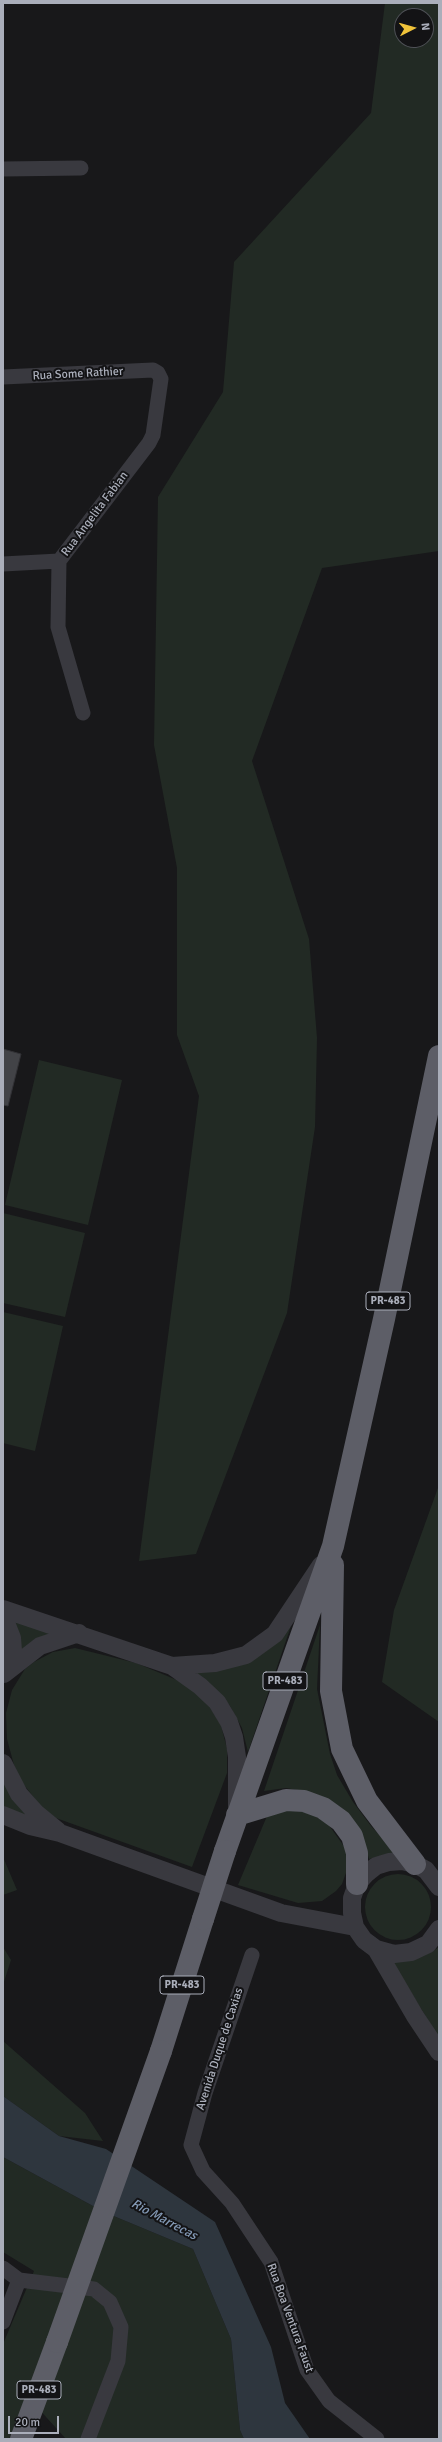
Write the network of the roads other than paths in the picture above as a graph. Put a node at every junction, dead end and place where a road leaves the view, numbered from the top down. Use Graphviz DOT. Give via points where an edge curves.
graph roads {
  1 [pos="81,168"];
  2 [pos="3,169"];
  3 [pos="153,370"];
  4 [pos="3,377"];
  5 [pos="59,561"];
  6 [pos="3,564"];
  7 [pos="83,713"];
  8 [pos="439,1056"];
  9 [pos="435,1093"];
  10 [pos="333,1546"];
  11 [pos="3,1609"];
  12 [pos="3,1615"];
  13 [pos="79,1633"];
  14 [pos="172,1666"];
  15 [pos="4,1674"];
  16 [pos="3,1763"];
  17 [pos="3,1815"];
  18 [pos="237,1815"];
  19 [pos="60,1832"];
  20 [pos="415,1864"];
  21 [pos="357,1884"];
  22 [pos="439,1887"];
  23 [pos="355,1927"];
  24 [pos="439,1929"];
  25 [pos="376,1949"];
  26 [pos="252,1955"];
  27 [pos="439,2052"];
  28 [pos="191,2145"];
  29 [pos="3,2268"];
  30 [pos="19,2280"];
  31 [pos="3,2322"];
  32 [pos="20,2439"];
  33 [pos="88,2439"];
  34 [pos="377,2439"];
  1 -- 2 [label="street"];
  3 -- 4 [label="street, Rua Some Rathier"];
  3 -- 5 [label="street, Rua Angelita Fabian" via="161,379 153,435"];
  5 -- 6 [label="street"];
  5 -- 7 [label="street, Rua Angelita Fabian" via="58,627"];
  8 -- 9 [label="highway, PR-483"];
  9 -- 10 [label="highway, PR-483"];
  10 -- 14 [label="street" via="274,1634 246,1655 215,1663"];
  10 -- 18 [label="highway, PR-483"];
  10 -- 20 [label="highway" via="331,1691 342,1749 367,1801"];
  11 -- 13 [label="street"];
  12 -- 15 [label="street" via="12,1638 13,1651"];
  13 -- 14 [label="street"];
  13 -- 15 [label="street" via="40,1646"];
  14 -- 18 [label="street" via="217,1702 229,1722 237,1757"];
  16 -- 19 [label="street" via="20,1794 36,1813"];
  17 -- 19 [label="street" via="30,1826"];
  18 -- 21 [label="highway" via="286,1800 304,1801 323,1808 341,1821 352,1836 357,1853"];
  18 -- 32 [label="highway, PR-483, bridge" via="161,2051"];
  19 -- 23 [label="street" via="281,1913"];
  20 -- 21 [label="street" via="402,1861 376,1866"];
  20 -- 22 [label="street" via="426,1870"];
  21 -- 23 [label="street" via="352,1898"];
  23 -- 25 [label="street" via="364,1940"];
  24 -- 25 [label="street" via="428,1944 412,1952 394,1954"];
  25 -- 27 [label="street"];
  26 -- 28 [label="street, Avenida Duque de Caxias" via="204,2093"];
  28 -- 34 [label="street, Rua Boa Ventura Faust" via="203,2171 232,2203 271,2262 307,2370 329,2401"];
  29 -- 30 [label="street"];
  30 -- 31 [label="street"];
  30 -- 33 [label="street" via="94,2289 110,2302 121,2327 118,2361"];
}
